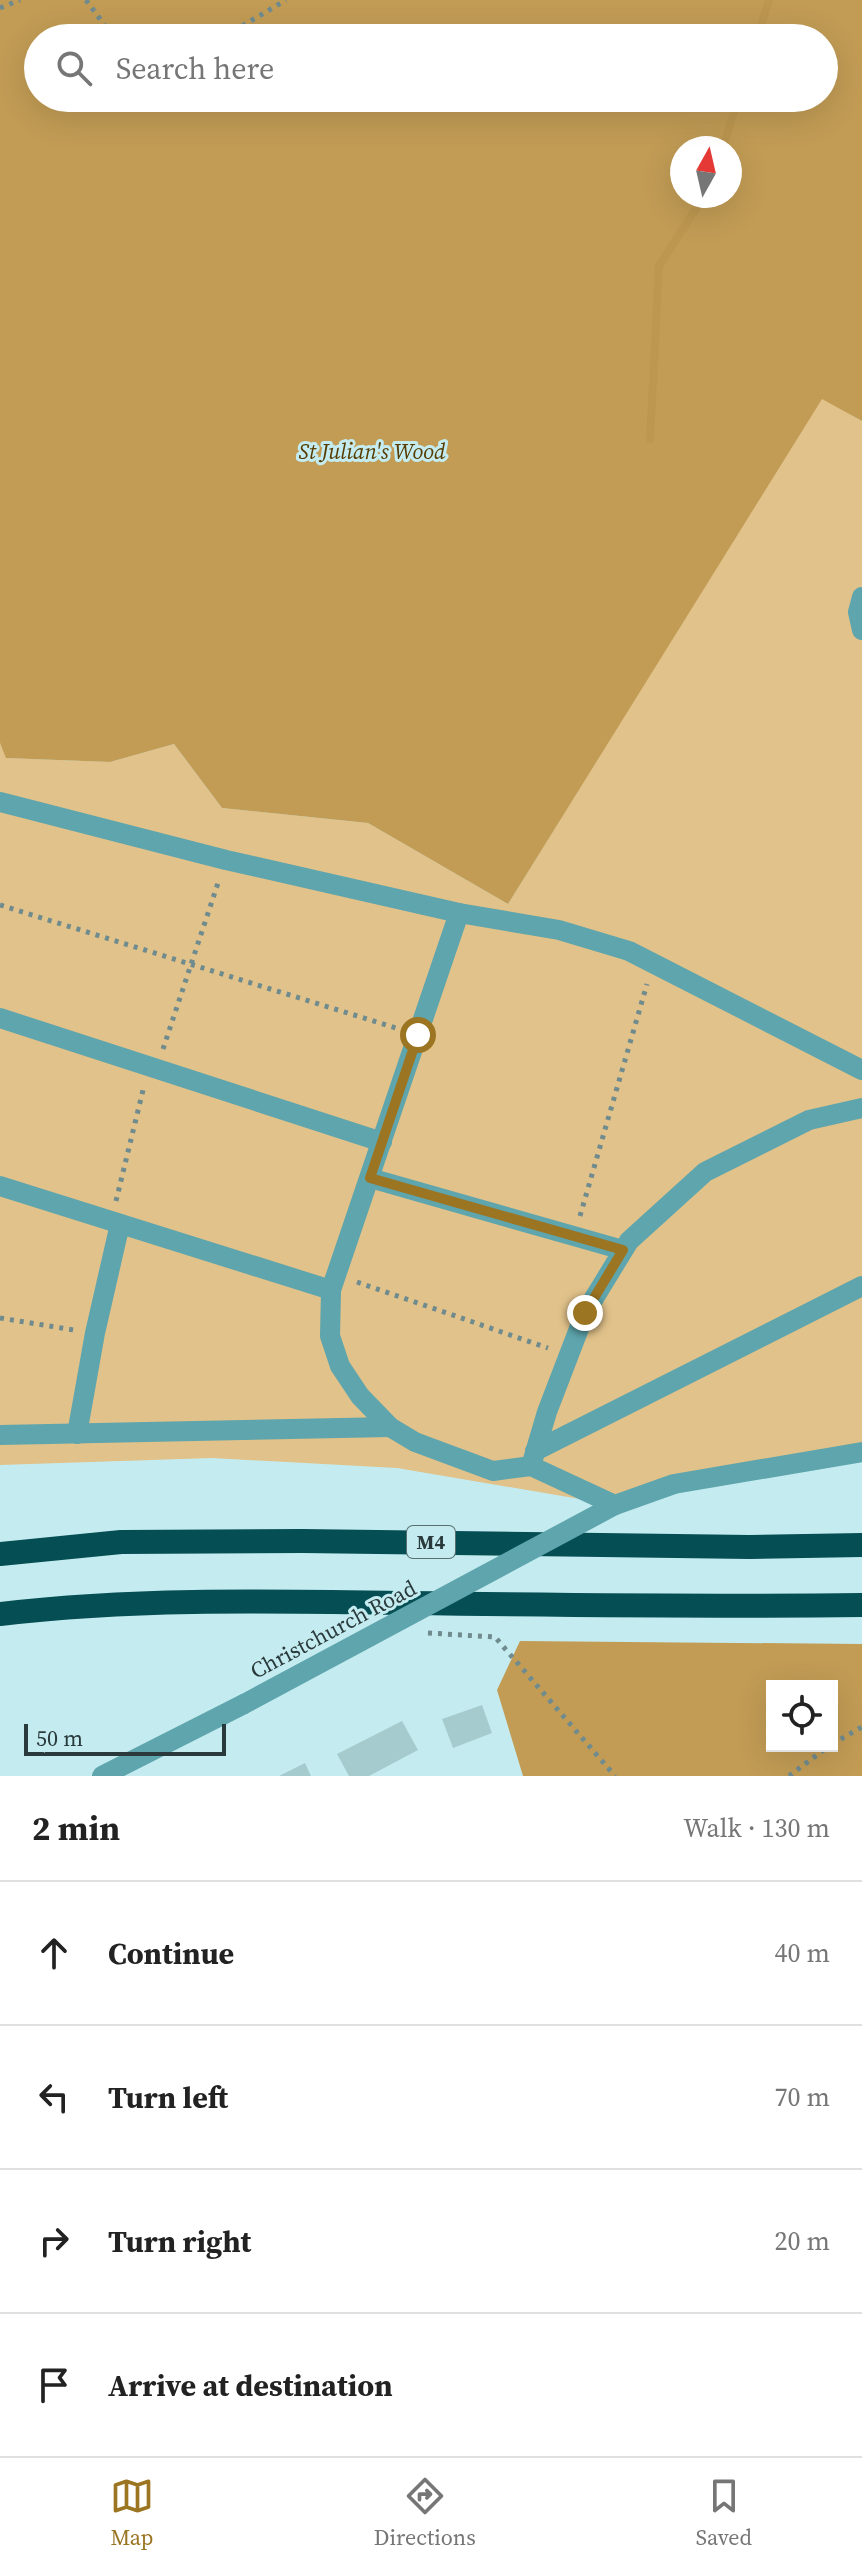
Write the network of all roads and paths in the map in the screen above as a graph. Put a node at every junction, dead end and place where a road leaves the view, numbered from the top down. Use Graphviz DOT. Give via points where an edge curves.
graph roads {
  1 [pos="20,0"];
  2 [pos="86,0"];
  3 [pos="286,0"];
  4 [pos="0,8"];
  5 [pos="104,24"];
  6 [pos="245,24"];
  7 [pos="862,597"];
  8 [pos="862,630"];
  9 [pos="0,802"];
  10 [pos="226,860"];
  11 [pos="0,905"];
  12 [pos="459,913"];
  13 [pos="653,964"];
  14 [pos="191,965"];
  15 [pos="0,1018"];
  16 [pos="418,1035"];
  17 [pos="152,1068"];
  18 [pos="862,1070"];
  19 [pos="862,1108"];
  20 [pos="382,1142"];
  21 [pos="370,1178"];
  22 [pos="0,1186"];
  23 [pos="116,1222"];
  24 [pos="575,1236"];
  25 [pos="623,1250"];
  26 [pos="334,1282"];
  27 [pos="862,1286"];
  28 [pos="0,1318"];
  29 [pos="95,1333"];
  30 [pos="568,1355"];
  31 [pos="390,1427"];
  32 [pos="77,1434"];
  33 [pos="0,1435"];
  34 [pos="862,1452"];
  35 [pos="533,1459"];
  36 [pos="615,1505"];
  37 [pos="862,1545"];
  38 [pos="0,1554"];
  39 [pos="862,1605"];
  40 [pos="0,1614"];
  41 [pos="397,1622"];
  42 [pos="862,1727"];
  43 [pos="838,1741"];
  44 [pos="822,1752"];
  45 [pos="102,1776"];
  46 [pos="615,1776"];
  47 [pos="789,1776"];
  1 -- 4 [label="path"];
  2 -- 5 [label="path"];
  3 -- 6 [label="path"];
  7 -- 8 [label="street"];
  9 -- 10 [label="street"];
  10 -- 12 [label="street"];
  10 -- 14 [label="path"];
  11 -- 14 [label="path"];
  12 -- 13 [label="street" via="559,930 629,951"];
  12 -- 16 [label="street"];
  13 -- 18 [label="street"];
  13 -- 24 [label="path"];
  14 -- 16 [label="path"];
  14 -- 17 [label="path"];
  15 -- 17 [label="street"];
  16 -- 20 [label="street"];
  17 -- 20 [label="street"];
  17 -- 23 [label="path"];
  19 -- 25 [label="street" via="809,1120 705,1172"];
  20 -- 21 [label="street"];
  21 -- 24 [label="street"];
  21 -- 26 [label="street"];
  22 -- 23 [label="street"];
  23 -- 26 [label="street"];
  23 -- 29 [label="street"];
  24 -- 25 [label="street"];
  25 -- 30 [label="street" via="585,1313"];
  26 -- 30 [label="path"];
  26 -- 31 [label="street" via="330,1336 340,1366"];
  27 -- 35 [label="street"];
  28 -- 29 [label="path"];
  29 -- 32 [label="street"];
  30 -- 35 [label="street"];
  31 -- 32 [label="street"];
  31 -- 35 [label="street" via="493,1471"];
  32 -- 33 [label="street"];
  34 -- 36 [label="street, Christchurch Road" via="674,1484"];
  35 -- 36 [label="street"];
  36 -- 41 [label="street, Christchurch Road, bridge"];
  37 -- 38 [label="highway, M4" via="136,1541"];
  39 -- 40 [label="highway" via="247,1600"];
  41 -- 45 [label="street, Christchurch Road, bridge"];
  41 -- 46 [label="path" via="428,1633 495,1637"];
  42 -- 43 [label="path"];
  44 -- 47 [label="path"];
}
